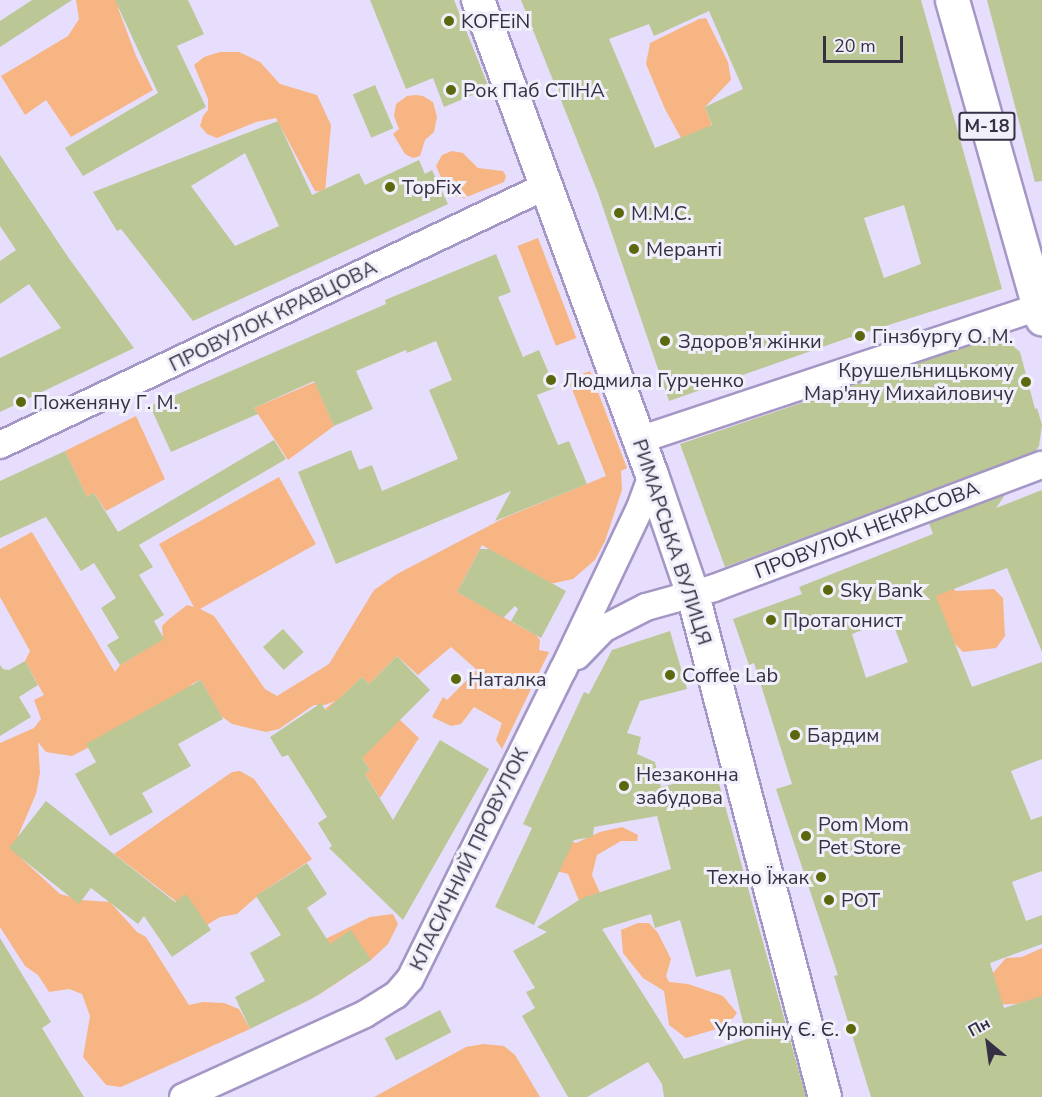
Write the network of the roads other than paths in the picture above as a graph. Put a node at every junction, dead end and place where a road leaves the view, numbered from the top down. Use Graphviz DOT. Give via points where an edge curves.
graph roads {
  1 [pos="478,0"];
  2 [pos="952,0"];
  3 [pos="546,186"];
  4 [pos="1041,311"];
  5 [pos="639,440"];
  6 [pos="0,445"];
  7 [pos="1042,465"];
  8 [pos="652,475"];
  9 [pos="693,596"];
  10 [pos="562,670"];
  11 [pos="183,1097"];
  12 [pos="825,1097"];
  1 -- 3 [label="street, РИМАРСЬКА ВУЛИЦЯ"];
  2 -- 4 [label="main road, М-18"];
  3 -- 5 [label="street, РИМАРСЬКА ВУЛИЦЯ"];
  3 -- 6 [label="street, ПРОВУЛОК КРАВЦОВА"];
  4 -- 5 [label="street"];
  5 -- 8 [label="street, РИМАРСЬКА ВУЛИЦЯ"];
  7 -- 9 [label="street, ПРОВУЛОК НЕКРАСОВА"];
  8 -- 9 [label="street, РИМАРСЬКА ВУЛИЦЯ"];
  8 -- 10 [label="street, КЛАСИЧНИЙ ПРОВУЛОК"];
  9 -- 10 [label="street, КЛАСИЧНИЙ ПРОВУЛОК" via="646,607 603,629"];
  9 -- 12 [label="street, РИМАРСЬКА ВУЛИЦЯ"];
  10 -- 11 [label="street, КЛАСИЧНИЙ ПРОВУЛОК" via="410,979 373,1010"];
}
